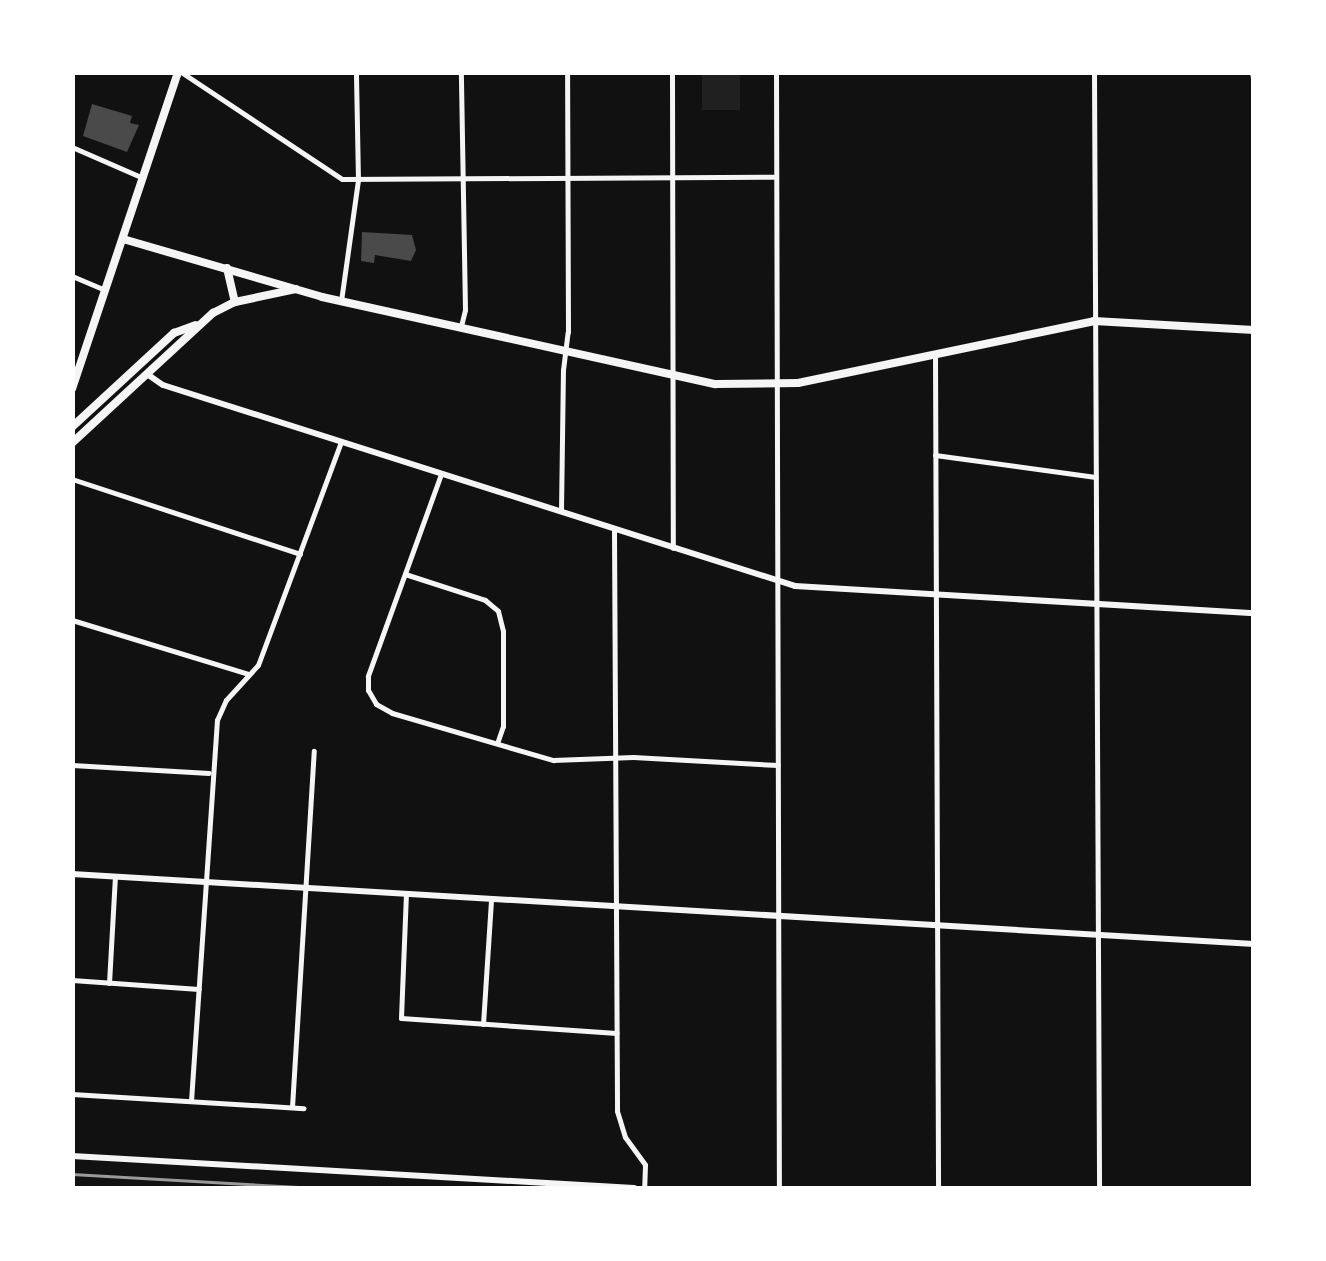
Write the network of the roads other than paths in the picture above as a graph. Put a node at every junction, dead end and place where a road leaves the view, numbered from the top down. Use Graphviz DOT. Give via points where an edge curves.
graph roads {
  1 [pos="180,72"];
  2 [pos="356,72"];
  3 [pos="461,72"];
  4 [pos="567,72"];
  5 [pos="672,72"];
  6 [pos="776,72"];
  7 [pos="1094,72"];
  8 [pos="72,148"];
  9 [pos="776,177"];
  10 [pos="143,178"];
  11 [pos="567,178"];
  12 [pos="672,178"];
  13 [pos="462,179"];
  14 [pos="358,180"];
  15 [pos="122,239"];
  16 [pos="227,268"];
  17 [pos="72,276"];
  18 [pos="296,289"];
  19 [pos="105,290"];
  20 [pos="341,301"];
  21 [pos="235,302"];
  22 [pos="1094,322"];
  23 [pos="196,325"];
  24 [pos="461,326"];
  25 [pos="1254,330"];
  26 [pos="566,350"];
  27 [pos="935,354"];
  28 [pos="147,374"];
  29 [pos="674,376"];
  30 [pos="777,385"];
  31 [pos="72,389"];
  32 [pos="72,426"];
  33 [pos="341,442"];
  34 [pos="72,444"];
  35 [pos="935,455"];
  36 [pos="441,474"];
  37 [pos="1095,478"];
  38 [pos="72,479"];
  39 [pos="561,511"];
  40 [pos="614,528"];
  41 [pos="673,548"];
  42 [pos="300,554"];
  43 [pos="405,574"];
  44 [pos="778,581"];
  45 [pos="936,594"];
  46 [pos="1096,604"];
  47 [pos="1254,614"];
  48 [pos="72,620"];
  49 [pos="249,674"];
  50 [pos="498,743"];
  51 [pos="314,752"];
  52 [pos="616,758"];
  53 [pos="72,765"];
  54 [pos="778,765"];
  55 [pos="210,774"];
  56 [pos="72,874"];
  57 [pos="116,876"];
  58 [pos="204,881"];
  59 [pos="306,888"];
  60 [pos="406,893"];
  61 [pos="491,898"];
  62 [pos="616,906"];
  63 [pos="778,916"];
  64 [pos="938,925"];
  65 [pos="1098,934"];
  66 [pos="1254,944"];
  67 [pos="72,980"];
  68 [pos="110,984"];
  69 [pos="198,990"];
  70 [pos="483,1024"];
  71 [pos="618,1033"];
  72 [pos="72,1094"];
  73 [pos="191,1101"];
  74 [pos="292,1108"];
  75 [pos="304,1108"];
  76 [pos="72,1156"];
  77 [pos="634,1188"];
  78 [pos="644,1188"];
  79 [pos="780,1188"];
  80 [pos="938,1188"];
  81 [pos="1098,1188"];
  1 -- 10 [label="main road"];
  1 -- 14 [label="street" via="342,179"];
  2 -- 14 [label="street"];
  3 -- 13 [label="street"];
  4 -- 11 [label="street"];
  5 -- 12 [label="street"];
  6 -- 9 [label="street"];
  7 -- 22 [label="street"];
  8 -- 10 [label="street"];
  9 -- 12 [label="street"];
  9 -- 30 [label="street"];
  10 -- 15 [label="main road"];
  11 -- 12 [label="street"];
  11 -- 13 [label="street"];
  11 -- 26 [label="street"];
  12 -- 29 [label="street"];
  13 -- 14 [label="street"];
  13 -- 24 [label="street"];
  14 -- 20 [label="street"];
  15 -- 16 [label="main road"];
  15 -- 19 [label="main road"];
  16 -- 18 [label="main road"];
  16 -- 21 [label="main road"];
  17 -- 19 [label="street"];
  18 -- 20 [label="main road"];
  18 -- 21 [label="main road"];
  19 -- 31 [label="main road"];
  20 -- 24 [label="main road"];
  21 -- 23 [label="main road"];
  22 -- 25 [label="main road"];
  22 -- 27 [label="main road"];
  22 -- 37 [label="street"];
  23 -- 28 [label="main road"];
  23 -- 32 [label="main road" via="174,333"];
  24 -- 26 [label="main road"];
  26 -- 29 [label="main road"];
  26 -- 39 [label="street"];
  27 -- 30 [label="main road"];
  27 -- 35 [label="street"];
  28 -- 33 [label="street"];
  28 -- 34 [label="main road"];
  29 -- 30 [label="main road"];
  29 -- 41 [label="street"];
  30 -- 44 [label="street"];
  33 -- 36 [label="street"];
  33 -- 42 [label="street"];
  35 -- 37 [label="street"];
  35 -- 45 [label="street"];
  36 -- 39 [label="street"];
  36 -- 43 [label="street"];
  37 -- 46 [label="street"];
  38 -- 42 [label="street"];
  39 -- 40 [label="street"];
  40 -- 41 [label="street"];
  40 -- 52 [label="street"];
  41 -- 44 [label="street"];
  42 -- 49 [label="street"];
  43 -- 50 [label="street" via="485,600 498,611"];
  43 -- 50 [label="street" via="368,676 371,698 392,713"];
  44 -- 45 [label="street"];
  44 -- 54 [label="street"];
  45 -- 46 [label="street"];
  45 -- 64 [label="street"];
  46 -- 47 [label="street"];
  46 -- 65 [label="street"];
  48 -- 49 [label="street"];
  49 -- 55 [label="street" via="221,710"];
  50 -- 52 [label="street" via="552,760"];
  51 -- 59 [label="street"];
  52 -- 54 [label="street"];
  52 -- 62 [label="street"];
  53 -- 55 [label="street"];
  54 -- 63 [label="street"];
  55 -- 58 [label="street"];
  56 -- 57 [label="street"];
  57 -- 58 [label="street"];
  57 -- 68 [label="street"];
  58 -- 59 [label="street"];
  58 -- 69 [label="street"];
  59 -- 60 [label="street"];
  59 -- 74 [label="street"];
  60 -- 61 [label="street"];
  60 -- 70 [label="street" via="401,1018"];
  61 -- 62 [label="street"];
  61 -- 70 [label="street"];
  62 -- 63 [label="street"];
  62 -- 71 [label="street"];
  63 -- 64 [label="street"];
  63 -- 79 [label="street"];
  64 -- 65 [label="street"];
  64 -- 80 [label="street"];
  65 -- 66 [label="street"];
  65 -- 81 [label="street"];
  67 -- 68 [label="street"];
  68 -- 69 [label="street"];
  69 -- 73 [label="street"];
  70 -- 71 [label="street"];
  71 -- 78 [label="street" via="618,1122 645,1165"];
  72 -- 73 [label="street"];
  73 -- 74 [label="street"];
  74 -- 75 [label="street"];
  76 -- 77 [label="street"];
}
